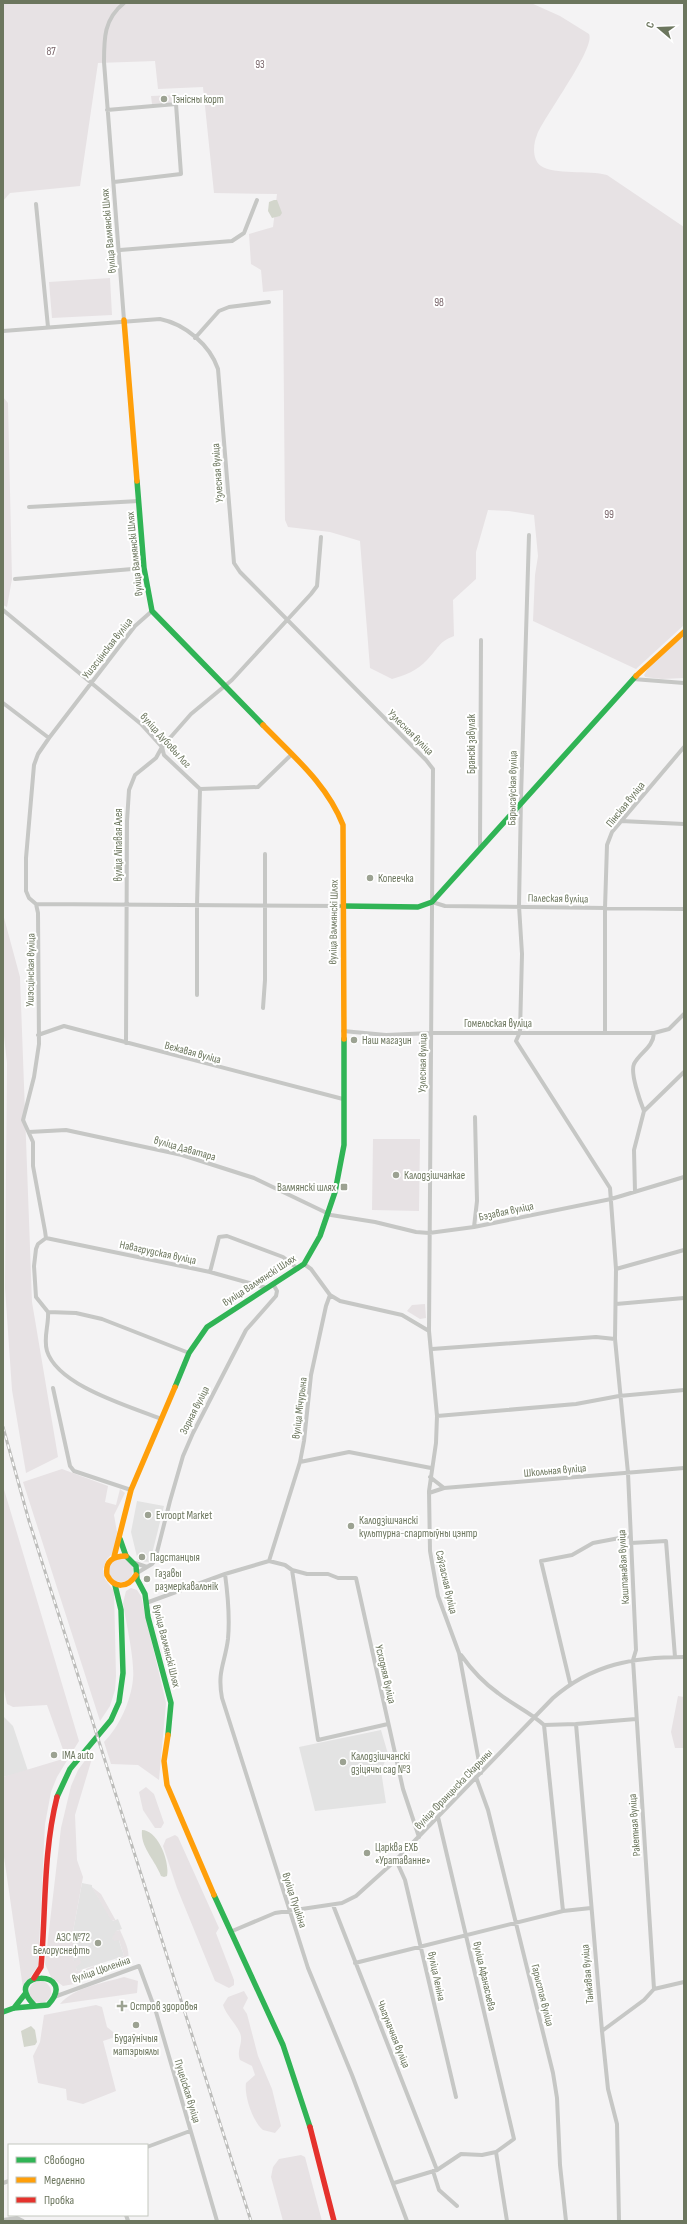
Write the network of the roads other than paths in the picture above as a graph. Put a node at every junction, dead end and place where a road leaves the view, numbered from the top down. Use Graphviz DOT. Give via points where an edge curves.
graph roads {
  1 [pos="124,3"];
  2 [pos="107,110"];
  3 [pos="114,182"];
  4 [pos="257,200"];
  5 [pos="36,204"];
  6 [pos="120,250"];
  7 [pos="269,302"];
  8 [pos="124,320"];
  9 [pos="48,327"];
  10 [pos="3,331"];
  11 [pos="196,338"];
  12 [pos="139,501"];
  13 [pos="29,508"];
  14 [pos="529,534"];
  15 [pos="321,537"];
  16 [pos="144,568"];
  17 [pos="15,580"];
  18 [pos="3,610"];
  19 [pos="152,611"];
  20 [pos="287,621"];
  21 [pos="684,632"];
  22 [pos="481,640"];
  23 [pos="633,679"];
  24 [pos="92,682"];
  25 [pos="684,683"];
  26 [pos="224,685"];
  27 [pos="3,703"];
  28 [pos="49,738"];
  29 [pos="162,746"];
  30 [pos="684,746"];
  31 [pos="292,754"];
  32 [pos="200,789"];
  33 [pos="521,805"];
  34 [pos="621,821"];
  35 [pos="684,824"];
  36 [pos="480,849"];
  37 [pos="265,854"];
  38 [pos="432,902"];
  39 [pos="127,903"];
  40 [pos="36,904"];
  41 [pos="197,905"];
  42 [pos="266,905"];
  43 [pos="342,906"];
  44 [pos="519,906"];
  45 [pos="605,908"];
  46 [pos="684,909"];
  47 [pos="198,996"];
  48 [pos="263,1008"];
  49 [pos="684,1014"];
  50 [pos="343,1031"];
  51 [pos="431,1032"];
  52 [pos="510,1032"];
  53 [pos="520,1032"];
  54 [pos="605,1032"];
  55 [pos="654,1033"];
  56 [pos="38,1035"];
  57 [pos="516,1041"];
  58 [pos="126,1043"];
  59 [pos="684,1072"];
  60 [pos="343,1099"];
  61 [pos="644,1111"];
  62 [pos="475,1117"];
  63 [pos="29,1132"];
  64 [pos="684,1177"];
  65 [pos="635,1192"];
  66 [pos="611,1198"];
  67 [pos="329,1214"];
  68 [pos="474,1227"];
  69 [pos="429,1233"];
  70 [pos="46,1238"];
  71 [pos="684,1250"];
  72 [pos="304,1264"];
  73 [pos="298,1268"];
  74 [pos="616,1269"];
  75 [pos="210,1272"];
  76 [pos="273,1284"];
  77 [pos="267,1288"];
  78 [pos="330,1295"];
  79 [pos="684,1298"];
  80 [pos="616,1304"];
  81 [pos="48,1312"];
  82 [pos="429,1331"];
  83 [pos="615,1339"];
  84 [pos="432,1349"];
  85 [pos="188,1353"];
  86 [pos="54,1388"];
  87 [pos="684,1390"];
  88 [pos="619,1396"];
  89 [pos="437,1416"];
  90 [pos="161,1419"];
  91 [pos="300,1462"];
  92 [pos="431,1468"];
  93 [pos="684,1468"];
  94 [pos="628,1473"];
  95 [pos="430,1478"];
  96 [pos="444,1488"];
  97 [pos="131,1490"];
  98 [pos="429,1493"];
  99 [pos="630,1536"];
  100 [pos="120,1539"];
  101 [pos="631,1543"];
  102 [pos="126,1556"];
  103 [pos="114,1557"];
  104 [pos="269,1561"];
  105 [pos="135,1563"];
  106 [pos="147,1567"];
  107 [pos="292,1570"];
  108 [pos="136,1574"];
  109 [pos="225,1574"];
  110 [pos="115,1585"];
  111 [pos="127,1585"];
  112 [pos="140,1586"];
  113 [pos="119,1594"];
  114 [pos="146,1604"];
  115 [pos="459,1653"];
  116 [pos="675,1657"];
  117 [pos="684,1657"];
  118 [pos="633,1660"];
  119 [pos="570,1683"];
  120 [pos="535,1716"];
  121 [pos="636,1719"];
  122 [pos="388,1724"];
  123 [pos="576,1724"];
  124 [pos="544,1725"];
  125 [pos="481,1773"];
  126 [pos="476,1777"];
  127 [pos="438,1817"];
  128 [pos="419,1837"];
  129 [pos="396,1860"];
  130 [pos="333,1905"];
  131 [pos="590,1908"];
  132 [pos="289,1910"];
  133 [pos="563,1911"];
  134 [pos="515,1922"];
  135 [pos="230,1932"];
  136 [pos="466,1934"];
  137 [pos="421,1947"];
  138 [pos="355,1962"];
  139 [pos="139,1966"];
  140 [pos="41,1967"];
  141 [pos="34,1978"];
  142 [pos="48,1979"];
  143 [pos="684,1982"];
  144 [pos="54,1987"];
  145 [pos="654,1990"];
  146 [pos="69,1991"];
  147 [pos="25,1994"];
  148 [pos="54,1997"];
  149 [pos="34,2006"];
  150 [pos="14,2008"];
  151 [pos="3,2012"];
  152 [pos="602,2031"];
  153 [pos="456,2097"];
  154 [pos="190,2130"];
  155 [pos="148,2147"];
  156 [pos="496,2152"];
  157 [pos="435,2171"];
  158 [pos="394,2183"];
  159 [pos="457,2206"];
  160 [pos="3,2220"];
  161 [pos="23,2221"];
  162 [pos="217,2221"];
  163 [pos="334,2221"];
  164 [pos="407,2221"];
  165 [pos="507,2221"];
  166 [pos="566,2221"];
  167 [pos="619,2221"];
  1 -- 2 [label="street, вуліца Валмянскі Шлях" via="110,16 107,23 104,51"];
  2 -- 3 [label="street, вуліца Валмянскі Шлях"];
  2 -- 3 [label="street" via="176,104 181,174"];
  3 -- 6 [label="street, вуліца Валмянскі Шлях"];
  4 -- 6 [label="street" via="244,233 232,241"];
  5 -- 9 [label="street"];
  6 -- 8 [label="street, вуліца Валмянскі Шлях"];
  7 -- 11 [label="street" via="229,307 219,311"];
  8 -- 9 [label="street, Узлесная вуліца"];
  8 -- 11 [label="street, Узлесная вуліца" via="170,321"];
  8 -- 12 [label="main road, вуліца Валмянскі Шлях"];
  9 -- 10 [label="street, Узлесная вуліца"];
  11 -- 20 [label="street, Узлесная вуліца" via="212,354 218,369 234,563"];
  12 -- 13 [label="street"];
  12 -- 16 [label="main road, вуліца Валмянскі Шлях"];
  14 -- 33 [label="street, Барысаўская вуліца"];
  15 -- 20 [label="street, вуліца Ліпавая Алея" via="317,586"];
  16 -- 17 [label="street"];
  16 -- 19 [label="main road, вуліца Валмянскі Шлях"];
  18 -- 24 [label="street, вуліца Дубовы Лог"];
  19 -- 24 [label="street, Ушэсцінская вуліца" via="141,618"];
  19 -- 26 [label="main road, вуліца Валмянскі Шлях"];
  20 -- 26 [label="street, вуліца Ліпавая Алея" via="232,680"];
  20 -- 38 [label="street, Узлесная вуліца" via="433,769"];
  21 -- 23 [label="main road"];
  22 -- 36 [label="street, Бранскі завулак"];
  23 -- 25 [label="street"];
  23 -- 33 [label="main road"];
  24 -- 28 [label="street, Ушэсцінская вуліца"];
  24 -- 29 [label="street, вуліца Дубовы Лог" via="142,724"];
  26 -- 29 [label="street, вуліца Ліпавая Алея" via="191,714"];
  26 -- 31 [label="main road, вуліца Валмянскі Шлях"];
  27 -- 28 [label="street"];
  28 -- 40 [label="street, Ушэсцінская вуліца" via="34,765 28,828 26,891"];
  29 -- 32 [label="street, вуліца Дубовы Лог" via="164,755"];
  29 -- 39 [label="street, вуліца Ліпавая Алея" via="156,758 135,775 128,790"];
  30 -- 34 [label="street, Пінская вуліца"];
  31 -- 32 [label="street" via="258,787"];
  31 -- 43 [label="main road, вуліца Валмянскі Шлях" via="324,787 343,825 345,876"];
  32 -- 41 [label="street"];
  33 -- 36 [label="main road"];
  33 -- 44 [label="street, Барысаўская вуліца"];
  34 -- 35 [label="street"];
  34 -- 45 [label="street, Пінская вуліца" via="607,844"];
  36 -- 38 [label="main road"];
  37 -- 42 [label="street"];
  38 -- 43 [label="main road" via="418,907"];
  38 -- 44 [label="street, Палеская вуліца" via="446,906"];
  38 -- 51 [label="street, Узлесная вуліца"];
  39 -- 40 [label="street"];
  39 -- 41 [label="street"];
  39 -- 58 [label="street, вуліца Ліпавая Алея"];
  40 -- 56 [label="street, Ушэсцінская вуліца" via="39,927"];
  41 -- 42 [label="street"];
  41 -- 47 [label="street"];
  42 -- 43 [label="street"];
  42 -- 48 [label="street"];
  43 -- 50 [label="main road, вуліца Валмянскі Шлях"];
  44 -- 45 [label="street, Палеская вуліца"];
  44 -- 53 [label="street, Барысаўская вуліца" via="522,954"];
  45 -- 46 [label="street, Палеская вуліца"];
  45 -- 54 [label="street, Пінская вуліца"];
  49 -- 55 [label="street" via="669,1029"];
  50 -- 51 [label="street, Гомельская вуліца" via="386,1035"];
  50 -- 60 [label="main road, вуліца Валмянскі Шлях"];
  51 -- 52 [label="street, Гомельская вуліца"];
  51 -- 69 [label="street, Узлесная вуліца"];
  52 -- 53 [label="street, Гомельская вуліца"];
  52 -- 57 [label="street"];
  53 -- 54 [label="street, Гомельская вуліца"];
  53 -- 57 [label="street, Барысаўская вуліца"];
  54 -- 55 [label="street, Гомельская вуліца"];
  55 -- 61 [label="street" via="650,1047 634,1063 633,1071"];
  56 -- 58 [label="street, Вежавая вуліца" via="64,1026"];
  56 -- 63 [label="street, Ушэсцінская вуліца" via="34,1077 23,1115 23,1124"];
  57 -- 66 [label="street" via="610,1188"];
  58 -- 60 [label="street, Вежавая вуліца"];
  59 -- 61 [label="street"];
  60 -- 67 [label="main road, вуліца Валмянскі Шлях" via="344,1145 338,1183"];
  61 -- 65 [label="street" via="634,1150"];
  62 -- 68 [label="street" via="477,1201"];
  63 -- 67 [label="street, вуліца Даватара" via="66,1130 182,1155 254,1178"];
  63 -- 70 [label="street, Ушэсцінская вуліца" via="33,1142 33,1166"];
  64 -- 65 [label="street, Бэзавая вуліца"];
  65 -- 66 [label="street, Бэзавая вуліца"];
  66 -- 68 [label="street, Бэзавая вуліца"];
  66 -- 74 [label="street, Каштанавая вуліца"];
  67 -- 69 [label="street, Бэзавая вуліца"];
  67 -- 72 [label="main road, вуліца Валмянскі Шлях" via="316,1246"];
  68 -- 69 [label="street, Бэзавая вуліца"];
  69 -- 82 [label="street, Узлесная вуліца"];
  70 -- 75 [label="street, Навагрудская вуліца"];
  70 -- 81 [label="street" via="38,1244 34,1266 36,1297"];
  71 -- 74 [label="street"];
  72 -- 73 [label="main road, вуліца Валмянскі Шлях"];
  72 -- 78 [label="street" via="311,1269"];
  73 -- 75 [label="street" via="283,1257 227,1236 219,1237"];
  73 -- 76 [label="main road, вуліца Валмянскі Шлях"];
  74 -- 80 [label="street, Каштанавая вуліца"];
  75 -- 77 [label="street, Навагрудская вуліца"];
  76 -- 77 [label="main road, вуліца Валмянскі Шлях"];
  76 -- 106 [label="street, Зорная вуліца" via="277,1291 276,1296 246,1330 186,1448 155,1560"];
  77 -- 85 [label="main road, вуліца Валмянскі Шлях" via="207,1327"];
  78 -- 82 [label="street" via="352,1305 402,1315"];
  78 -- 91 [label="street, вуліца Мічурына" via="311,1375"];
  79 -- 80 [label="street"];
  80 -- 83 [label="street, Каштанавая вуліца"];
  81 -- 85 [label="street" via="76,1313 102,1319"];
  81 -- 90 [label="street" via="46,1346 50,1360 58,1369 101,1395"];
  82 -- 84 [label="street, Саўгасная вуліца"];
  83 -- 84 [label="street" via="596,1337"];
  83 -- 88 [label="street, Каштанавая вуліца"];
  84 -- 89 [label="street, Саўгасная вуліца"];
  85 -- 90 [label="main road, вуліца Валмянскі Шлях"];
  86 -- 97 [label="street" via="70,1466 74,1471"];
  87 -- 88 [label="street"];
  88 -- 89 [label="street" via="576,1404"];
  88 -- 94 [label="street, Каштанавая вуліца"];
  89 -- 92 [label="street, Саўгасная вуліца" via="436,1443"];
  90 -- 97 [label="main road, вуліца Валмянскі Шлях"];
  91 -- 92 [label="street" via="349,1452"];
  91 -- 104 [label="street, вуліца Мічурына"];
  92 -- 95 [label="street, Саўгасная вуліца"];
  93 -- 94 [label="street, Школьная вуліца"];
  94 -- 96 [label="street, Школьная вуліца"];
  94 -- 99 [label="street, Каштанавая вуліца"];
  95 -- 96 [label="street"];
  95 -- 98 [label="street, Саўгасная вуліца"];
  96 -- 98 [label="street, Школьная вуліца"];
  97 -- 100 [label="main road, вуліца Валмянскі Шлях"];
  98 -- 115 [label="street, Саўгасная вуліца" via="430,1551 438,1596"];
  99 -- 101 [label="street, Каштанавая вуліца"];
  99 -- 119 [label="street" via="593,1543 572,1555 541,1561"];
  100 -- 102 [label="main road"];
  100 -- 103 [label="main road, вуліца Валмянскі Шлях"];
  101 -- 116 [label="street" via="666,1541"];
  101 -- 118 [label="street, Каштанавая вуліца" via="636,1650"];
  102 -- 103 [label="main road"];
  102 -- 105 [label="main road"];
  103 -- 110 [label="main road" via="108,1563 106,1571"];
  104 -- 107 [label="street" via="285,1565"];
  104 -- 109 [label="street"];
  105 -- 106 [label="street"];
  105 -- 108 [label="main road, вуліца Валмянскі Шлях"];
  106 -- 108 [label="street"];
  107 -- 122 [label="street, Усходняя вуліца" via="307,1574 328,1574 338,1578 356,1578"];
  107 -- 122 [label="street" via="318,1740"];
  108 -- 111 [label="main road"];
  108 -- 112 [label="main road, вуліца Валмянскі Шлях"];
  109 -- 114 [label="street"];
  109 -- 132 [label="street, вуліца Пушкіна" via="229,1626 220,1674 222,1698"];
  110 -- 111 [label="main road"];
  110 -- 113 [label="main road"];
  111 -- 112 [label="main road"];
  111 -- 113 [label="main road"];
  112 -- 114 [label="main road, вуліца Валмянскі Шлях" via="145,1594"];
  113 -- 140 [label="main road" via="122,1688 116,1712 71,1766 57,1796 52,1815"];
  114 -- 135 [label="main road, вуліца Валмянскі Шлях" via="168,1692 171,1720 164,1761 166,1785"];
  115 -- 120 [label="street" via="489,1686"];
  115 -- 125 [label="street, Саўгасная вуліца"];
  116 -- 117 [label="street, вуліца Францыска Скарыны"];
  116 -- 118 [label="street, вуліца Францыска Скарыны"];
  118 -- 119 [label="street, вуліца Францыска Скарыны" via="596,1670"];
  118 -- 121 [label="street, Ракетная вуліца"];
  119 -- 120 [label="street, вуліца Францыска Скарыны"];
  120 -- 124 [label="street"];
  120 -- 125 [label="street, вуліца Францыска Скарыны"];
  121 -- 123 [label="street"];
  121 -- 145 [label="street, Ракетная вуліца"];
  122 -- 128 [label="street, Усходняя вуліца" via="403,1789"];
  123 -- 124 [label="street"];
  123 -- 131 [label="street, Танкавая вуліца"];
  124 -- 133 [label="street"];
  125 -- 126 [label="street, вуліца Францыска Скарыны"];
  126 -- 127 [label="street, вуліца Францыска Скарыны"];
  126 -- 134 [label="street, Гарыстая вуліца" via="488,1810"];
  127 -- 128 [label="street, вуліца Францыска Скарыны"];
  127 -- 136 [label="street, вуліца Афанасьева"];
  128 -- 129 [label="street, вуліца Францыска Скарыны"];
  129 -- 130 [label="street, вуліца Францыска Скарыны" via="356,1896"];
  129 -- 137 [label="street, вуліца Леніна" via="405,1880"];
  130 -- 132 [label="street, вуліца Францыска Скарыны"];
  130 -- 138 [label="street, Чыгуначная вуліца"];
  131 -- 133 [label="street"];
  131 -- 152 [label="street, Танкавая вуліца"];
  132 -- 135 [label="street, вуліца Францыска Скарыны" via="260,1918"];
  132 -- 158 [label="street, вуліца Пушкіна" via="308,1968"];
  133 -- 134 [label="street"];
  134 -- 136 [label="street"];
  134 -- 166 [label="street, Гарыстая вуліца" via="557,2098"];
  135 -- 163 [label="main road, вуліца Валмянскі Шлях" via="283,2045 296,2079"];
  136 -- 137 [label="street"];
  136 -- 156 [label="street, вуліца Афанасьева" via="514,2139"];
  137 -- 138 [label="street"];
  137 -- 153 [label="street, вуліца Леніна"];
  138 -- 157 [label="street, Чыгуначная вуліца"];
  139 -- 146 [label="street, вуліца Цюленіна"];
  139 -- 154 [label="street, Пуцейская вуліца" via="156,2012"];
  140 -- 141 [label="main road"];
  140 -- 142 [label="main road"];
  141 -- 142 [label="main road"];
  141 -- 147 [label="main road" via="27,1984"];
  142 -- 144 [label="main road"];
  143 -- 145 [label="street"];
  144 -- 146 [label="street, вуліца Цюленіна"];
  144 -- 148 [label="main road"];
  145 -- 152 [label="street"];
  146 -- 148 [label="street, вуліца Цюленіна"];
  147 -- 149 [label="main road"];
  147 -- 150 [label="main road"];
  148 -- 149 [label="main road, вуліца Цюленіна" via="48,2004"];
  149 -- 150 [label="main road, вуліца Цюленіна"];
  150 -- 151 [label="main road, вуліца Цюленіна"];
  152 -- 167 [label="street, Танкавая вуліца" via="608,2089 617,2124"];
  154 -- 155 [label="street"];
  154 -- 162 [label="street, Пуцейская вуліца"];
  156 -- 157 [label="street" via="482,2155 462,2154"];
  156 -- 165 [label="street"];
  157 -- 158 [label="street"];
  157 -- 159 [label="street, Чыгуначная вуліца" via="439,2190"];
  158 -- 164 [label="street, вуліца Пушкіна"];
  160 -- 161 [label="street" via="17,2218"];
}
